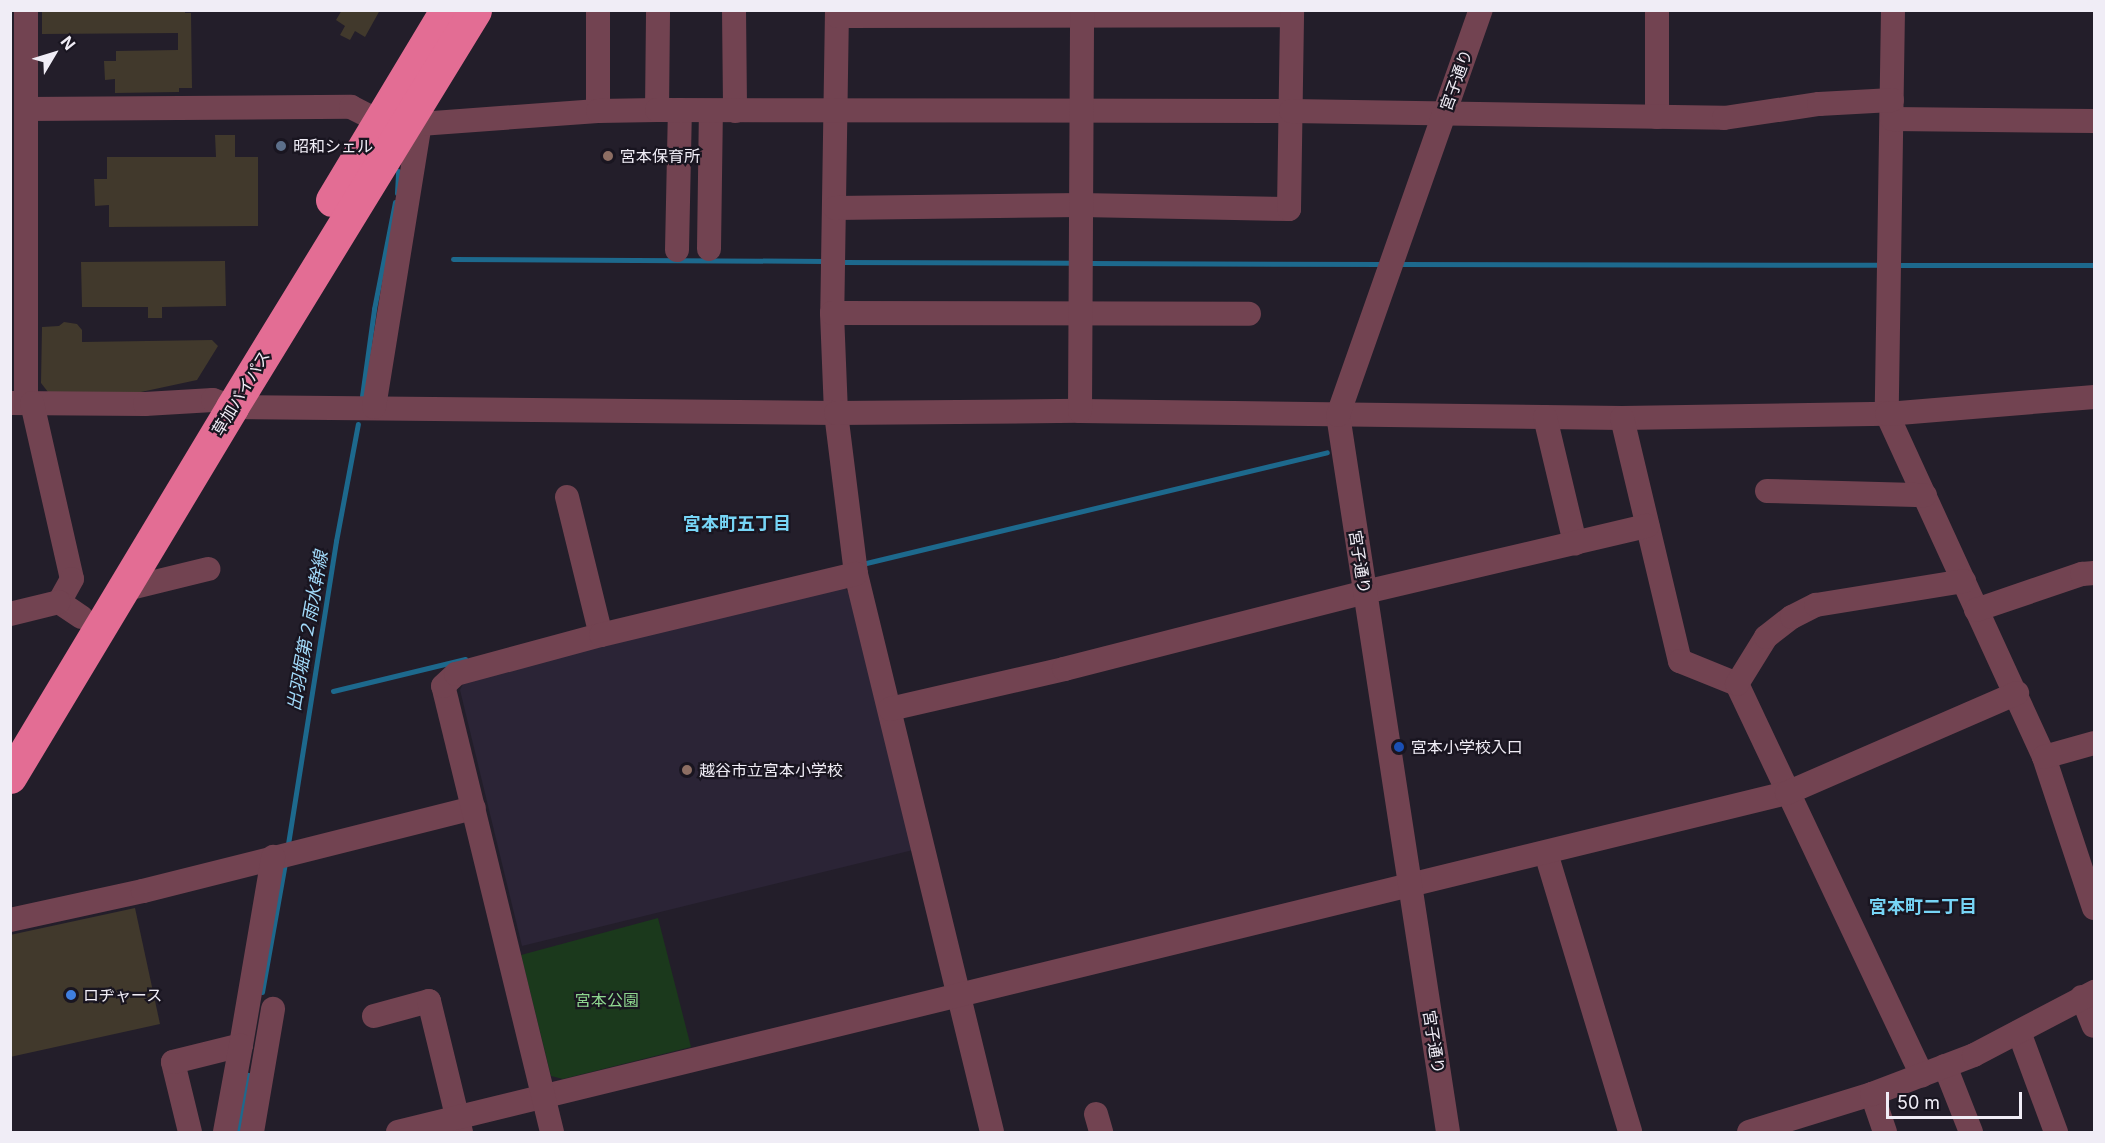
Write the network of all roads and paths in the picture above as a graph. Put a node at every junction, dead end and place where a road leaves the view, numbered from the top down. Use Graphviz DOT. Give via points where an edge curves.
graph roads {
  1 [pos="26,10"];
  2 [pos="446,10"];
  3 [pos="475,10"];
  4 [pos="598,10"];
  5 [pos="658,10"];
  6 [pos="734,10"];
  7 [pos="1481,10"];
  8 [pos="1657,10"];
  9 [pos="1893,10"];
  10 [pos="1082,12"];
  11 [pos="837,13"];
  12 [pos="1292,13"];
  13 [pos="27,109"];
  14 [pos="1892,109"];
  15 [pos="668,110"];
  16 [pos="598,111"];
  17 [pos="723,111"];
  18 [pos="1082,111"];
  19 [pos="1291,111"];
  20 [pos="835,112"];
  21 [pos="1444,114"];
  22 [pos="1657,117"];
  23 [pos="402,120"];
  24 [pos="2094,120"];
  25 [pos="18,184"];
  26 [pos="1081,205"];
  27 [pos="835,208"];
  28 [pos="709,249"];
  29 [pos="677,250"];
  30 [pos="832,313"];
  31 [pos="1080,313"];
  32 [pos="1249,314"];
  33 [pos="2094,397"];
  34 [pos="23,403"];
  35 [pos="222,403"];
  36 [pos="374,407"];
  37 [pos="1080,411"];
  38 [pos="836,413"];
  39 [pos="1887,414"];
  40 [pos="1338,416"];
  41 [pos="1545,417"];
  42 [pos="1622,418"];
  43 [pos="1767,491"];
  44 [pos="1925,495"];
  45 [pos="567,497"];
  46 [pos="1647,526"];
  47 [pos="1575,543"];
  48 [pos="208,569"];
  49 [pos="2094,573"];
  50 [pos="856,574"];
  51 [pos="1964,581"];
  52 [pos="122,590"];
  53 [pos="1365,592"];
  54 [pos="70,609"];
  55 [pos="1976,610"];
  56 [pos="10,614"];
  57 [pos="601,635"];
  58 [pos="1737,684"];
  59 [pos="2017,693"];
  60 [pos="890,709"];
  61 [pos="10,733"];
  62 [pos="2094,743"];
  63 [pos="2044,757"];
  64 [pos="10,777"];
  65 [pos="1787,793"];
  66 [pos="474,808"];
  67 [pos="1546,853"];
  68 [pos="273,857"];
  69 [pos="1411,886"];
  70 [pos="2094,908"];
  71 [pos="10,920"];
  72 [pos="2088,994"];
  73 [pos="959,997"];
  74 [pos="273,1009"];
  75 [pos="374,1016"];
  76 [pos="2094,1026"];
  77 [pos="2019,1032"];
  78 [pos="241,1045"];
  79 [pos="1946,1066"];
  80 [pos="1922,1075"];
  81 [pos="1872,1094"];
  82 [pos="544,1097"];
  83 [pos="459,1125"];
  84 [pos="190,1132"];
  85 [pos="225,1132"];
  86 [pos="252,1132"];
  87 [pos="403,1132"];
  88 [pos="552,1132"];
  89 [pos="992,1132"];
  90 [pos="1448,1132"];
  91 [pos="1630,1132"];
  92 [pos="1749,1132"];
  93 [pos="1885,1132"];
  94 [pos="1971,1132"];
  95 [pos="2056,1132"];
  1 -- 13 [label="street"];
  2 -- 23 [label="highway, 草加バイパス"];
  3 -- 23 [label="highway, 草加バイパス"];
  4 -- 16 [label="street"];
  5 -- 15 [label="street"];
  6 -- 17 [label="street"];
  7 -- 21 [label="street, 宮子通り"];
  8 -- 22 [label="street"];
  9 -- 14 [label="street"];
  10 -- 11 [label="street"];
  10 -- 12 [label="street"];
  10 -- 18 [label="street"];
  11 -- 20 [label="street"];
  12 -- 19 [label="street"];
  13 -- 23 [label="street" via="351,107"];
  13 -- 25 [label="street"];
  14 -- 22 [label="street" via="1819,104 1724,118"];
  14 -- 24 [label="street"];
  14 -- 39 [label="street"];
  15 -- 16 [label="street"];
  15 -- 17 [label="street"];
  15 -- 29 [label="street"];
  16 -- 23 [label="street"];
  17 -- 20 [label="street"];
  17 -- 28 [label="street"];
  18 -- 19 [label="street"];
  18 -- 20 [label="street"];
  18 -- 26 [label="street"];
  19 -- 21 [label="street"];
  19 -- 26 [label="street" via="1289,209"];
  20 -- 27 [label="street"];
  21 -- 22 [label="street"];
  21 -- 40 [label="street, 宮子通り"];
  23 -- 35 [label="highway, 草加バイパス"];
  23 -- 36 [label="street"];
  25 -- 34 [label="street"];
  26 -- 27 [label="street"];
  26 -- 31 [label="street"];
  27 -- 30 [label="street"];
  30 -- 31 [label="street"];
  30 -- 38 [label="street"];
  31 -- 32 [label="street"];
  31 -- 37 [label="street"];
  33 -- 39 [label="street"];
  34 -- 35 [label="street"];
  34 -- 54 [label="street" via="72,579"];
  35 -- 36 [label="street"];
  35 -- 52 [label="highway, 草加バイパス"];
  35 -- 54 [label="highway, 草加バイパス"];
  36 -- 38 [label="street"];
  37 -- 38 [label="street"];
  37 -- 40 [label="street"];
  38 -- 50 [label="street"];
  39 -- 42 [label="street"];
  39 -- 44 [label="street"];
  40 -- 41 [label="street"];
  40 -- 53 [label="street, 宮子通り"];
  41 -- 42 [label="street"];
  41 -- 47 [label="street"];
  42 -- 46 [label="street"];
  43 -- 44 [label="street"];
  44 -- 51 [label="street"];
  45 -- 57 [label="street"];
  46 -- 47 [label="street"];
  46 -- 58 [label="street" via="1680,661"];
  47 -- 53 [label="street"];
  48 -- 52 [label="street"];
  49 -- 55 [label="street"];
  50 -- 57 [label="street"];
  50 -- 60 [label="street"];
  51 -- 55 [label="street"];
  51 -- 58 [label="street" via="1815,605 1766,637"];
  52 -- 64 [label="highway, 草加バイパス"];
  53 -- 60 [label="street"];
  53 -- 69 [label="street, 宮子通り"];
  54 -- 56 [label="street"];
  54 -- 61 [label="highway, 草加バイパス"];
  55 -- 59 [label="street"];
  57 -- 66 [label="street" via="456,674 443,687"];
  58 -- 65 [label="street"];
  59 -- 63 [label="street"];
  59 -- 65 [label="street"];
  60 -- 73 [label="street"];
  62 -- 63 [label="street"];
  63 -- 70 [label="street"];
  65 -- 67 [label="street"];
  65 -- 80 [label="street"];
  66 -- 68 [label="street"];
  66 -- 82 [label="street"];
  67 -- 69 [label="street"];
  67 -- 91 [label="street"];
  68 -- 71 [label="street"];
  68 -- 78 [label="street"];
  69 -- 73 [label="street"];
  69 -- 90 [label="street, 宮子通り"];
  72 -- 76 [label="street"];
  72 -- 77 [label="street"];
  73 -- 82 [label="street"];
  73 -- 89 [label="street"];
  74 -- 86 [label="street"];
  75 -- 83 [label="street" via="429,1001"];
  77 -- 79 [label="street"];
  77 -- 95 [label="street"];
  78 -- 84 [label="street" via="173,1062"];
  78 -- 85 [label="street"];
  79 -- 80 [label="street"];
  79 -- 94 [label="street"];
  80 -- 81 [label="street"];
  81 -- 92 [label="street"];
  81 -- 93 [label="street"];
  82 -- 83 [label="street"];
  82 -- 88 [label="street"];
  83 -- 87 [label="street"];
}
